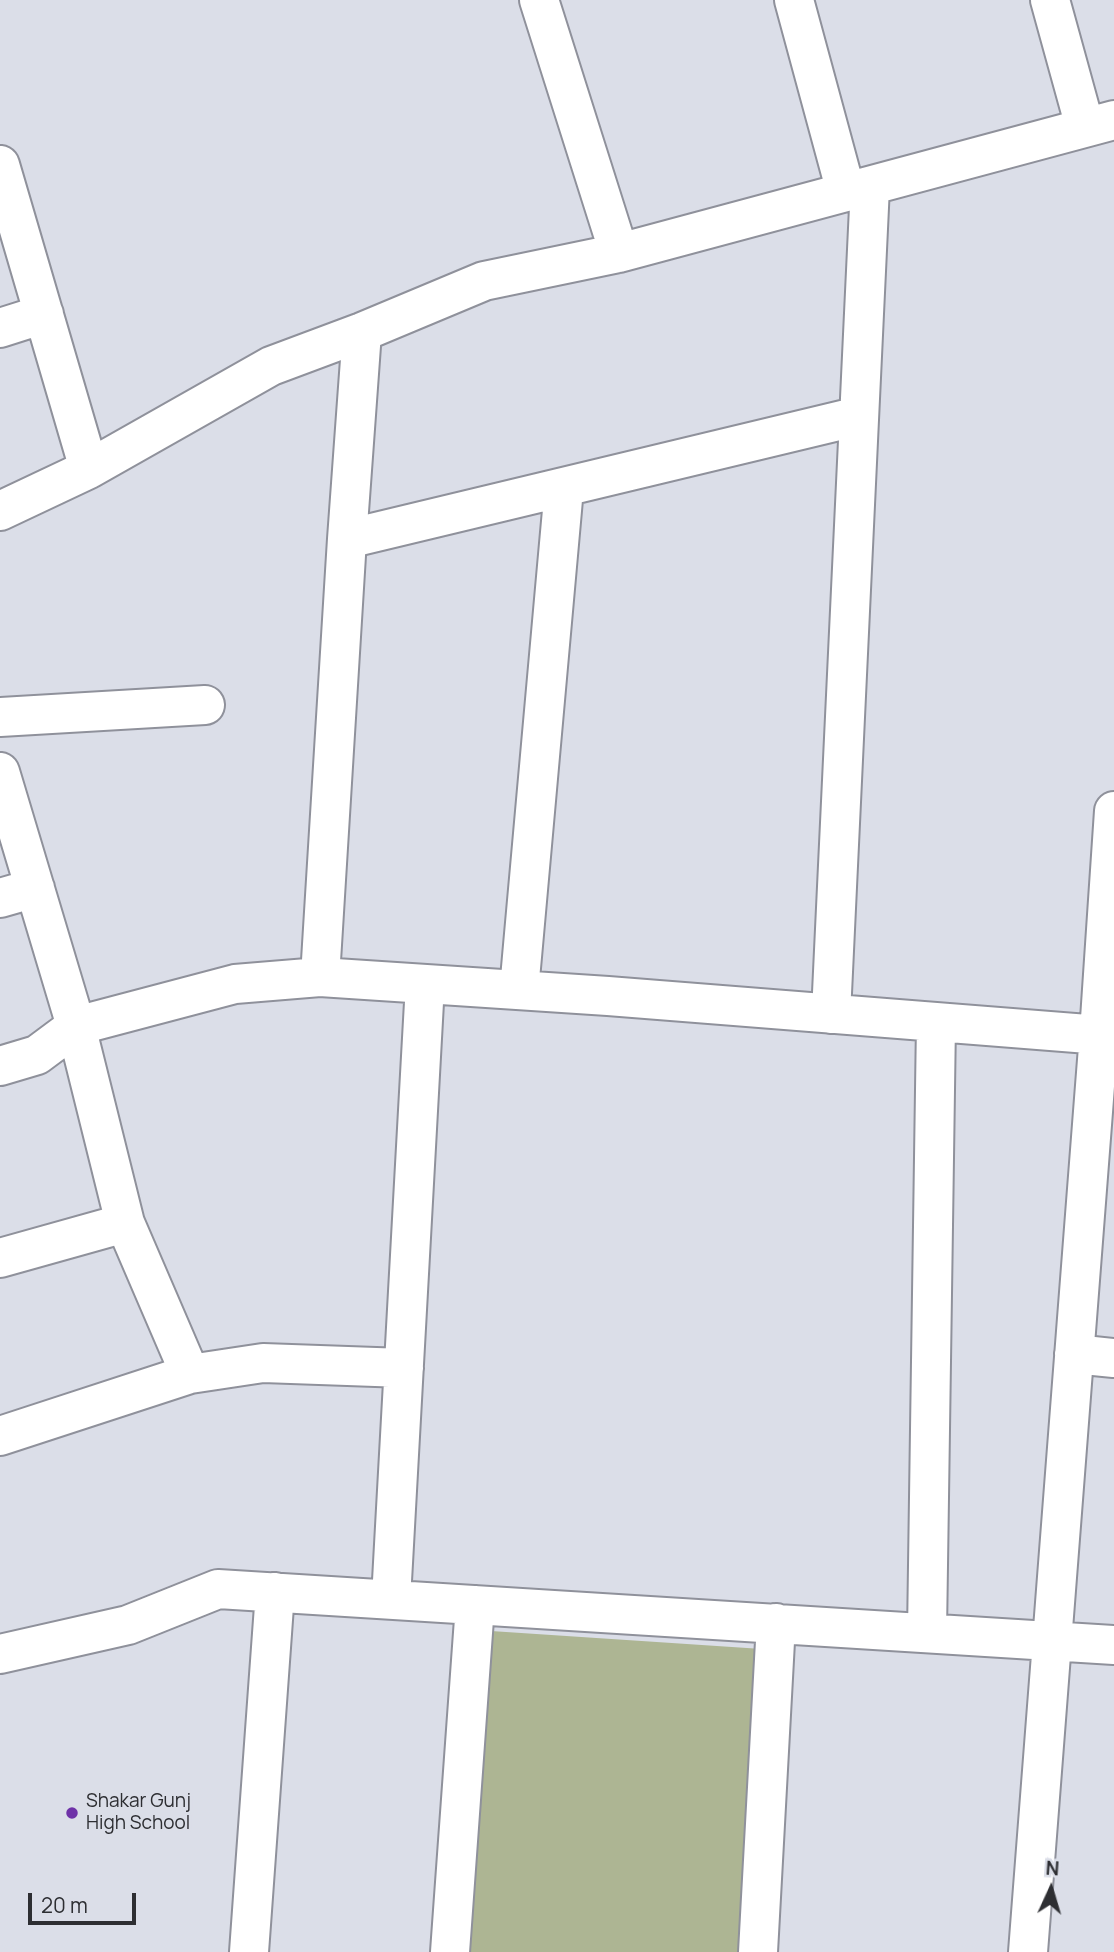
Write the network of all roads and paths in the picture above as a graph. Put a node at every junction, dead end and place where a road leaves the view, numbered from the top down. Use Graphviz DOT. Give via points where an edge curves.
graph roads {
  1 [pos="539,0"];
  2 [pos="794,0"];
  3 [pos="1049,0"];
  4 [pos="1100,123"];
  5 [pos="0,165"];
  6 [pos="858,189"];
  7 [pos="619,253"];
  8 [pos="44,314"];
  9 [pos="0,328"];
  10 [pos="362,332"];
  11 [pos="859,416"];
  12 [pos="89,469"];
  13 [pos="564,488"];
  14 [pos="0,511"];
  15 [pos="347,539"];
  16 [pos="205,705"];
  17 [pos="0,717"];
  18 [pos="0,772"];
  19 [pos="1114,811"];
  20 [pos="18,893"];
  21 [pos="320,977"];
  22 [pos="425,984"];
  23 [pos="519,990"];
  24 [pos="831,1014"];
  25 [pos="936,1021"];
  26 [pos="76,1026"];
  27 [pos="1107,1035"];
  28 [pos="0,1066"];
  29 [pos="125,1223"];
  30 [pos="0,1258"];
  31 [pos="1074,1354"];
  32 [pos="1114,1357"];
  33 [pos="404,1368"];
  34 [pos="190,1374"];
  35 [pos="0,1436"];
  36 [pos="275,1592"];
  37 [pos="391,1600"];
  38 [pos="475,1605"];
  39 [pos="776,1623"];
  40 [pos="927,1633"];
  41 [pos="1052,1641"];
  42 [pos="1114,1645"];
  43 [pos="0,1654"];
  44 [pos="249,1952"];
  45 [pos="450,1952"];
  46 [pos="758,1952"];
  47 [pos="1028,1952"];
  1 -- 7 [label="street"];
  2 -- 6 [label="street"];
  3 -- 4 [label="street"];
  4 -- 6 [label="street"];
  5 -- 8 [label="street"];
  6 -- 7 [label="street"];
  6 -- 11 [label="street"];
  7 -- 10 [label="street" via="484,281"];
  8 -- 9 [label="street"];
  8 -- 12 [label="street"];
  10 -- 12 [label="street" via="271,366"];
  10 -- 15 [label="street"];
  11 -- 13 [label="street"];
  11 -- 24 [label="street"];
  12 -- 14 [label="street"];
  13 -- 15 [label="street"];
  13 -- 23 [label="street"];
  15 -- 21 [label="street"];
  16 -- 17 [label="street"];
  18 -- 20 [label="street"];
  19 -- 27 [label="street"];
  20 -- 26 [label="street"];
  21 -- 22 [label="street"];
  21 -- 26 [label="street" via="235,984"];
  22 -- 23 [label="street"];
  22 -- 33 [label="street"];
  23 -- 24 [label="street"];
  24 -- 25 [label="street"];
  25 -- 27 [label="street"];
  25 -- 40 [label="street"];
  26 -- 28 [label="street" via="37,1055"];
  26 -- 29 [label="street"];
  27 -- 31 [label="street"];
  29 -- 30 [label="street"];
  29 -- 34 [label="street"];
  31 -- 32 [label="street"];
  31 -- 41 [label="street"];
  33 -- 34 [label="street" via="263,1363"];
  33 -- 37 [label="street"];
  34 -- 35 [label="street"];
  36 -- 37 [label="street"];
  36 -- 43 [label="street" via="218,1589 128,1625"];
  36 -- 44 [label="street"];
  37 -- 38 [label="street"];
  38 -- 39 [label="street"];
  38 -- 45 [label="street"];
  39 -- 40 [label="street"];
  39 -- 46 [label="street"];
  40 -- 41 [label="street"];
  41 -- 42 [label="street"];
  41 -- 47 [label="street"];
}
